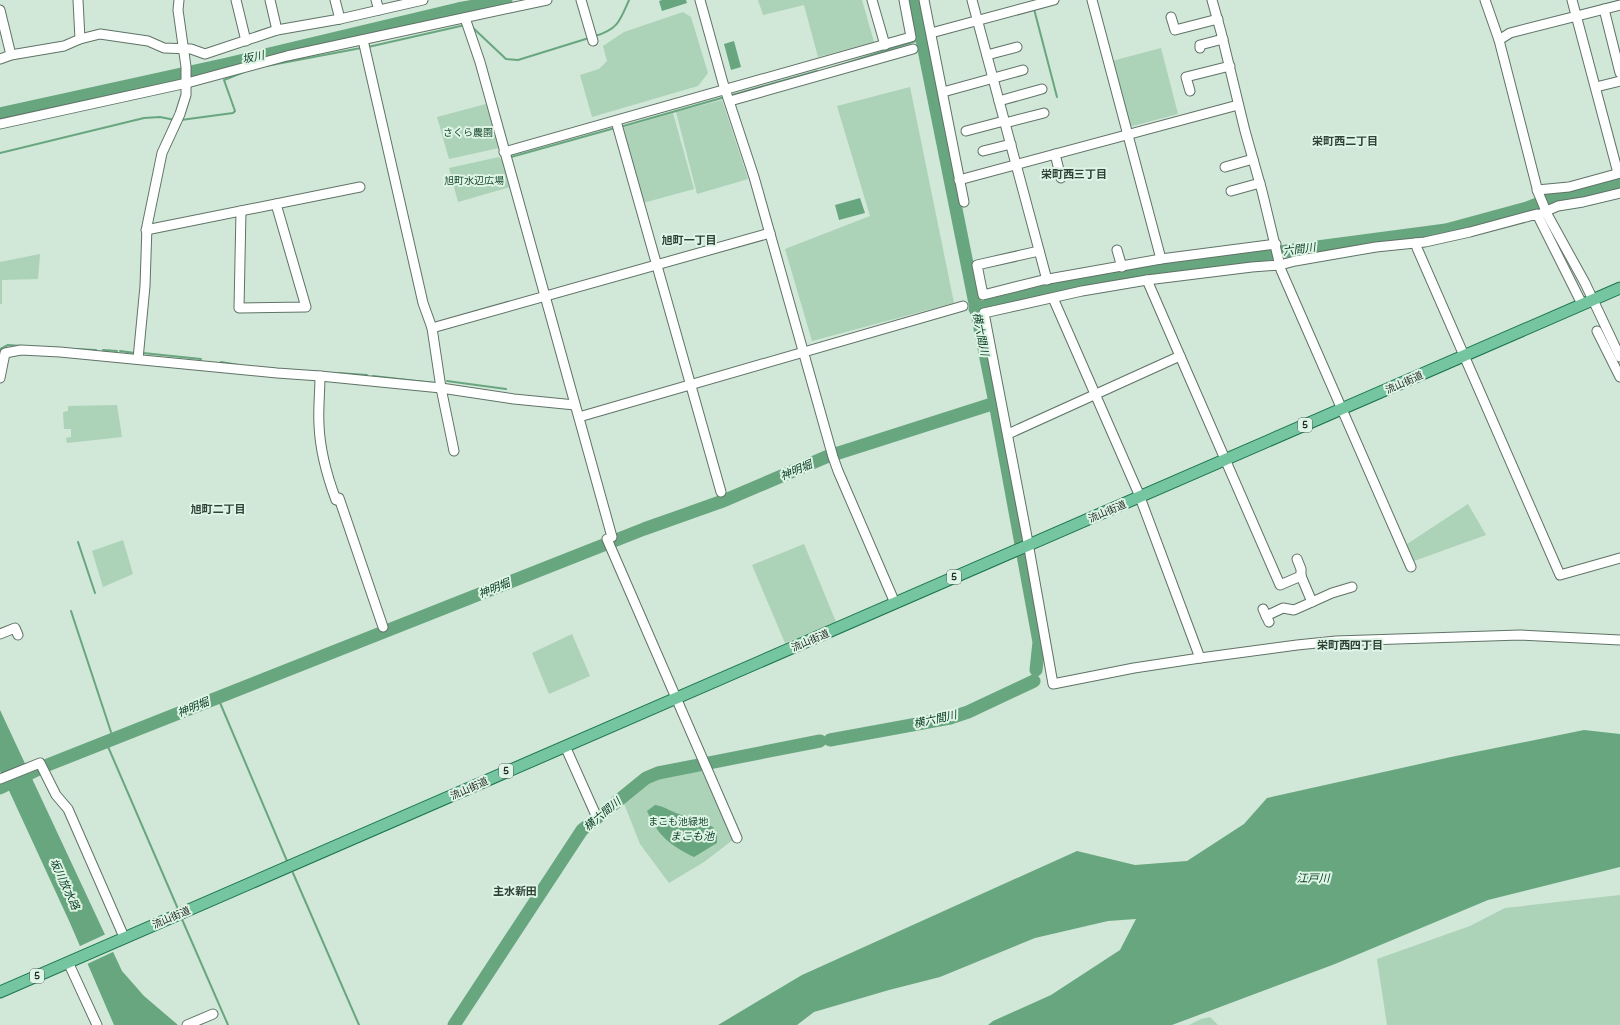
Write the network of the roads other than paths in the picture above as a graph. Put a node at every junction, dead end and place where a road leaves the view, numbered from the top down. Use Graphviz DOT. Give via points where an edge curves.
graph roads {
  1 [pos="78,0"];
  2 [pos="179,0"];
  3 [pos="236,0"];
  4 [pos="270,0"];
  5 [pos="335,0"];
  6 [pos="376,0"];
  7 [pos="419,0"];
  8 [pos="546,0"];
  9 [pos="581,0"];
  10 [pos="700,0"];
  11 [pos="872,0"];
  12 [pos="904,0"];
  13 [pos="924,0"];
  14 [pos="972,0"];
  15 [pos="1054,0"];
  16 [pos="1092,0"];
  17 [pos="1212,0"];
  18 [pos="1485,0"];
  19 [pos="1572,0"];
  20 [pos="1620,5"];
  21 [pos="1604,9"];
  22 [pos="0,10"];
  23 [pos="379,10"];
  24 [pos="1577,16"];
  25 [pos="1171,17"];
  26 [pos="340,19"];
  27 [pos="1218,19"];
  28 [pos="978,20"];
  29 [pos="467,23"];
  30 [pos="277,30"];
  31 [pos="931,33"];
  32 [pos="80,39"];
  33 [pos="1223,39"];
  34 [pos="1499,40"];
  35 [pos="246,41"];
  36 [pos="593,41"];
  37 [pos="364,45"];
  38 [pos="885,45"];
  39 [pos="1017,47"];
  40 [pos="182,48"];
  41 [pos="1200,48"];
  42 [pos="913,49"];
  43 [pos="11,55"];
  44 [pos="987,55"];
  45 [pos="839,58"];
  46 [pos="0,59"];
  47 [pos="1230,66"];
  48 [pos="842,69"];
  49 [pos="1023,70"];
  50 [pos="1620,73"];
  51 [pos="993,78"];
  52 [pos="1620,81"];
  53 [pos="187,82"];
  54 [pos="1596,87"];
  55 [pos="1042,89"];
  56 [pos="726,90"];
  57 [pos="1190,91"];
  58 [pos="943,92"];
  59 [pos="730,101"];
  60 [pos="999,101"];
  61 [pos="1238,105"];
  62 [pos="1044,113"];
  63 [pos="616,121"];
  64 [pos="1005,122"];
  65 [pos="0,124"];
  66 [pos="966,131"];
  67 [pos="1127,135"];
  68 [pos="1011,144"];
  69 [pos="1616,148"];
  70 [pos="983,151"];
  71 [pos="504,152"];
  72 [pos="1055,154"];
  73 [pos="1253,159"];
  74 [pos="1016,165"];
  75 [pos="1225,167"];
  76 [pos="1619,173"];
  77 [pos="1061,178"];
  78 [pos="960,180"];
  79 [pos="1260,183"];
  80 [pos="360,187"];
  81 [pos="1231,191"];
  82 [pos="1538,192"];
  83 [pos="1620,193"];
  84 [pos="964,202"];
  85 [pos="276,204"];
  86 [pos="1546,210"];
  87 [pos="242,211"];
  88 [pos="1537,215"];
  89 [pos="146,230"];
  90 [pos="770,233"];
  91 [pos="1416,243"];
  92 [pos="1276,244"];
  93 [pos="1117,250"];
  94 [pos="1039,251"];
  95 [pos="1160,259"];
  96 [pos="657,265"];
  97 [pos="1280,265"];
  98 [pos="1122,267"];
  99 [pos="1047,280"];
  100 [pos="1147,280"];
  101 [pos="1620,288"];
  102 [pos="545,297"];
  103 [pos="1053,298"];
  104 [pos="1587,302"];
  105 [pos="963,306"];
  106 [pos="432,328"];
  107 [pos="1597,331"];
  108 [pos="3,350"];
  109 [pos="804,352"];
  110 [pos="1180,356"];
  111 [pos="1463,356"];
  112 [pos="1620,356"];
  113 [pos="138,359"];
  114 [pos="320,376"];
  115 [pos="1620,377"];
  116 [pos="0,378"];
  117 [pos="690,384"];
  118 [pos="441,388"];
  119 [pos="1095,395"];
  120 [pos="575,405"];
  121 [pos="1342,409"];
  122 [pos="579,417"];
  123 [pos="1008,434"];
  124 [pos="454,451"];
  125 [pos="1225,460"];
  126 [pos="721,492"];
  127 [pos="1139,497"];
  128 [pos="1027,546"];
  129 [pos="1620,558"];
  130 [pos="1300,562"];
  131 [pos="1411,567"];
  132 [pos="1301,576"];
  133 [pos="1352,587"];
  134 [pos="1312,602"];
  135 [pos="895,603"];
  136 [pos="1266,616"];
  137 [pos="383,627"];
  138 [pos="16,632"];
  139 [pos="0,634"];
  140 [pos="1620,640"];
  141 [pos="1200,658"];
  142 [pos="676,698"];
  143 [pos="565,746"];
  144 [pos="0,779"];
  145 [pos="595,813"];
  146 [pos="737,838"];
  147 [pos="121,938"];
  148 [pos="71,960"];
  149 [pos="0,992"];
  150 [pos="213,1014"];
  151 [pos="189,1024"];
  152 [pos="97,1025"];
  1 -- 32 [label="street"];
  2 -- 40 [label="street"];
  3 -- 35 [label="street"];
  4 -- 30 [label="street"];
  5 -- 26 [label="street"];
  6 -- 23 [label="street"];
  7 -- 23 [label="street"];
  8 -- 29 [label="street"];
  9 -- 36 [label="street"];
  10 -- 56 [label="street"];
  11 -- 38 [label="street"];
  12 -- 38 [label="street" via="911,37"];
  13 -- 31 [label="street"];
  14 -- 28 [label="street"];
  15 -- 28 [label="street"];
  16 -- 67 [label="street"];
  17 -- 27 [label="street"];
  18 -- 34 [label="street"];
  19 -- 24 [label="street"];
  20 -- 21 [label="street"];
  21 -- 24 [label="street"];
  21 -- 50 [label="street"];
  22 -- 43 [label="street"];
  23 -- 26 [label="street"];
  24 -- 34 [label="street" via="1510,33"];
  24 -- 54 [label="street"];
  25 -- 27 [label="street" via="1175,30"];
  26 -- 30 [label="street"];
  27 -- 33 [label="street"];
  28 -- 31 [label="street"];
  28 -- 44 [label="street"];
  29 -- 37 [label="street"];
  29 -- 71 [label="street"];
  30 -- 35 [label="street"];
  31 -- 58 [label="street"];
  32 -- 40 [label="street" via="100,34 148,41 164,48"];
  32 -- 43 [label="street" via="64,46"];
  33 -- 41 [label="street" via="1200,45"];
  33 -- 47 [label="street"];
  34 -- 82 [label="street"];
  35 -- 40 [label="street" via="205,54"];
  37 -- 53 [label="street" via="281,58"];
  37 -- 106 [label="street" via="423,303"];
  38 -- 45 [label="street"];
  39 -- 44 [label="street"];
  40 -- 53 [label="street"];
  42 -- 48 [label="street"];
  43 -- 46 [label="street"];
  44 -- 51 [label="street"];
  45 -- 48 [label="street"];
  45 -- 56 [label="street"];
  47 -- 57 [label="street" via="1186,77"];
  47 -- 61 [label="street"];
  48 -- 59 [label="street"];
  49 -- 51 [label="street"];
  51 -- 58 [label="street"];
  51 -- 60 [label="street"];
  52 -- 54 [label="street"];
  53 -- 65 [label="street"];
  53 -- 89 [label="street" via="182,108 162,153"];
  54 -- 69 [label="street"];
  55 -- 60 [label="street"];
  56 -- 59 [label="street"];
  56 -- 63 [label="street"];
  58 -- 78 [label="street"];
  59 -- 90 [label="street"];
  60 -- 64 [label="street"];
  61 -- 67 [label="street"];
  61 -- 73 [label="street"];
  62 -- 64 [label="street"];
  63 -- 71 [label="street"];
  63 -- 96 [label="street"];
  64 -- 66 [label="street"];
  64 -- 68 [label="street"];
  67 -- 72 [label="street"];
  67 -- 95 [label="street"];
  68 -- 70 [label="street"];
  68 -- 74 [label="street"];
  69 -- 76 [label="street"];
  71 -- 102 [label="street"];
  72 -- 74 [label="street"];
  72 -- 77 [label="street"];
  73 -- 75 [label="street"];
  73 -- 79 [label="street"];
  74 -- 78 [label="street"];
  74 -- 94 [label="street"];
  76 -- 82 [label="street" via="1569,187"];
  78 -- 84 [label="street"];
  79 -- 81 [label="street"];
  79 -- 92 [label="street"];
  80 -- 85 [label="street"];
  82 -- 86 [label="street"];
  83 -- 86 [label="street"];
  85 -- 87 [label="street"];
  85 -- 87 [label="street" via="306,307 239,308"];
  86 -- 88 [label="street"];
  86 -- 104 [label="street" via="1585,283"];
  87 -- 89 [label="street"];
  88 -- 91 [label="street"];
  88 -- 104 [label="street"];
  89 -- 113 [label="street" via="145,286"];
  90 -- 96 [label="street"];
  90 -- 109 [label="street"];
  91 -- 97 [label="street" via="1376,247"];
  91 -- 111 [label="street"];
  92 -- 95 [label="street"];
  92 -- 97 [label="street"];
  93 -- 98 [label="street"];
  94 -- 99 [label="street"];
  94 -- 99 [label="street" via="976,265 982,295"];
  95 -- 98 [label="street"];
  96 -- 102 [label="street"];
  96 -- 117 [label="street"];
  97 -- 100 [label="street"];
  97 -- 121 [label="street"];
  98 -- 99 [label="street"];
  100 -- 103 [label="street"];
  100 -- 110 [label="street"];
  101 -- 104 [label="main road, 流山街道 / 5"];
  102 -- 106 [label="street"];
  102 -- 120 [label="street"];
  103 -- 119 [label="street"];
  103 -- 123 [label="street" via="984,313"];
  104 -- 111 [label="main road, 流山街道 / 5"];
  104 -- 112 [label="street"];
  105 -- 109 [label="street"];
  106 -- 118 [label="street"];
  107 -- 115 [label="street"];
  108 -- 113 [label="street"];
  108 -- 116 [label="street"];
  109 -- 117 [label="street"];
  109 -- 135 [label="street" via="838,471"];
  110 -- 119 [label="street"];
  110 -- 125 [label="street"];
  111 -- 121 [label="main road, 流山街道 / 5"];
  111 -- 129 [label="street" via="1560,575"];
  113 -- 114 [label="street"];
  114 -- 118 [label="street"];
  114 -- 137 [label="street" via="319,425 324,459"];
  117 -- 122 [label="street"];
  117 -- 126 [label="street"];
  118 -- 120 [label="street"];
  118 -- 124 [label="street"];
  119 -- 123 [label="street"];
  119 -- 127 [label="street"];
  120 -- 122 [label="street"];
  121 -- 125 [label="main road, 流山街道 / 5"];
  121 -- 131 [label="street"];
  122 -- 142 [label="street" via="610,549"];
  123 -- 128 [label="street"];
  125 -- 127 [label="main road, 流山街道 / 5"];
  125 -- 132 [label="street" via="1280,585"];
  127 -- 128 [label="main road, 流山街道 / 5"];
  127 -- 141 [label="street"];
  128 -- 135 [label="main road, 流山街道 / 5"];
  128 -- 141 [label="street" via="1053,684"];
  130 -- 132 [label="street"];
  132 -- 134 [label="street"];
  133 -- 134 [label="street"];
  134 -- 136 [label="street" via="1294,610 1283,608"];
  135 -- 142 [label="main road, 流山街道 / 5"];
  138 -- 139 [label="street"];
  140 -- 141 [label="street" via="1520,635 1336,641"];
  142 -- 143 [label="main road, 流山街道 / 5"];
  142 -- 146 [label="street"];
  143 -- 145 [label="street"];
  143 -- 147 [label="main road, 流山街道 / 5"];
  144 -- 147 [label="street" via="40,763 56,795 68,809"];
  147 -- 148 [label="main road, 流山街道 / 5"];
  148 -- 149 [label="main road, 流山街道 / 5"];
  148 -- 152 [label="street"];
  150 -- 151 [label="street"];
}
